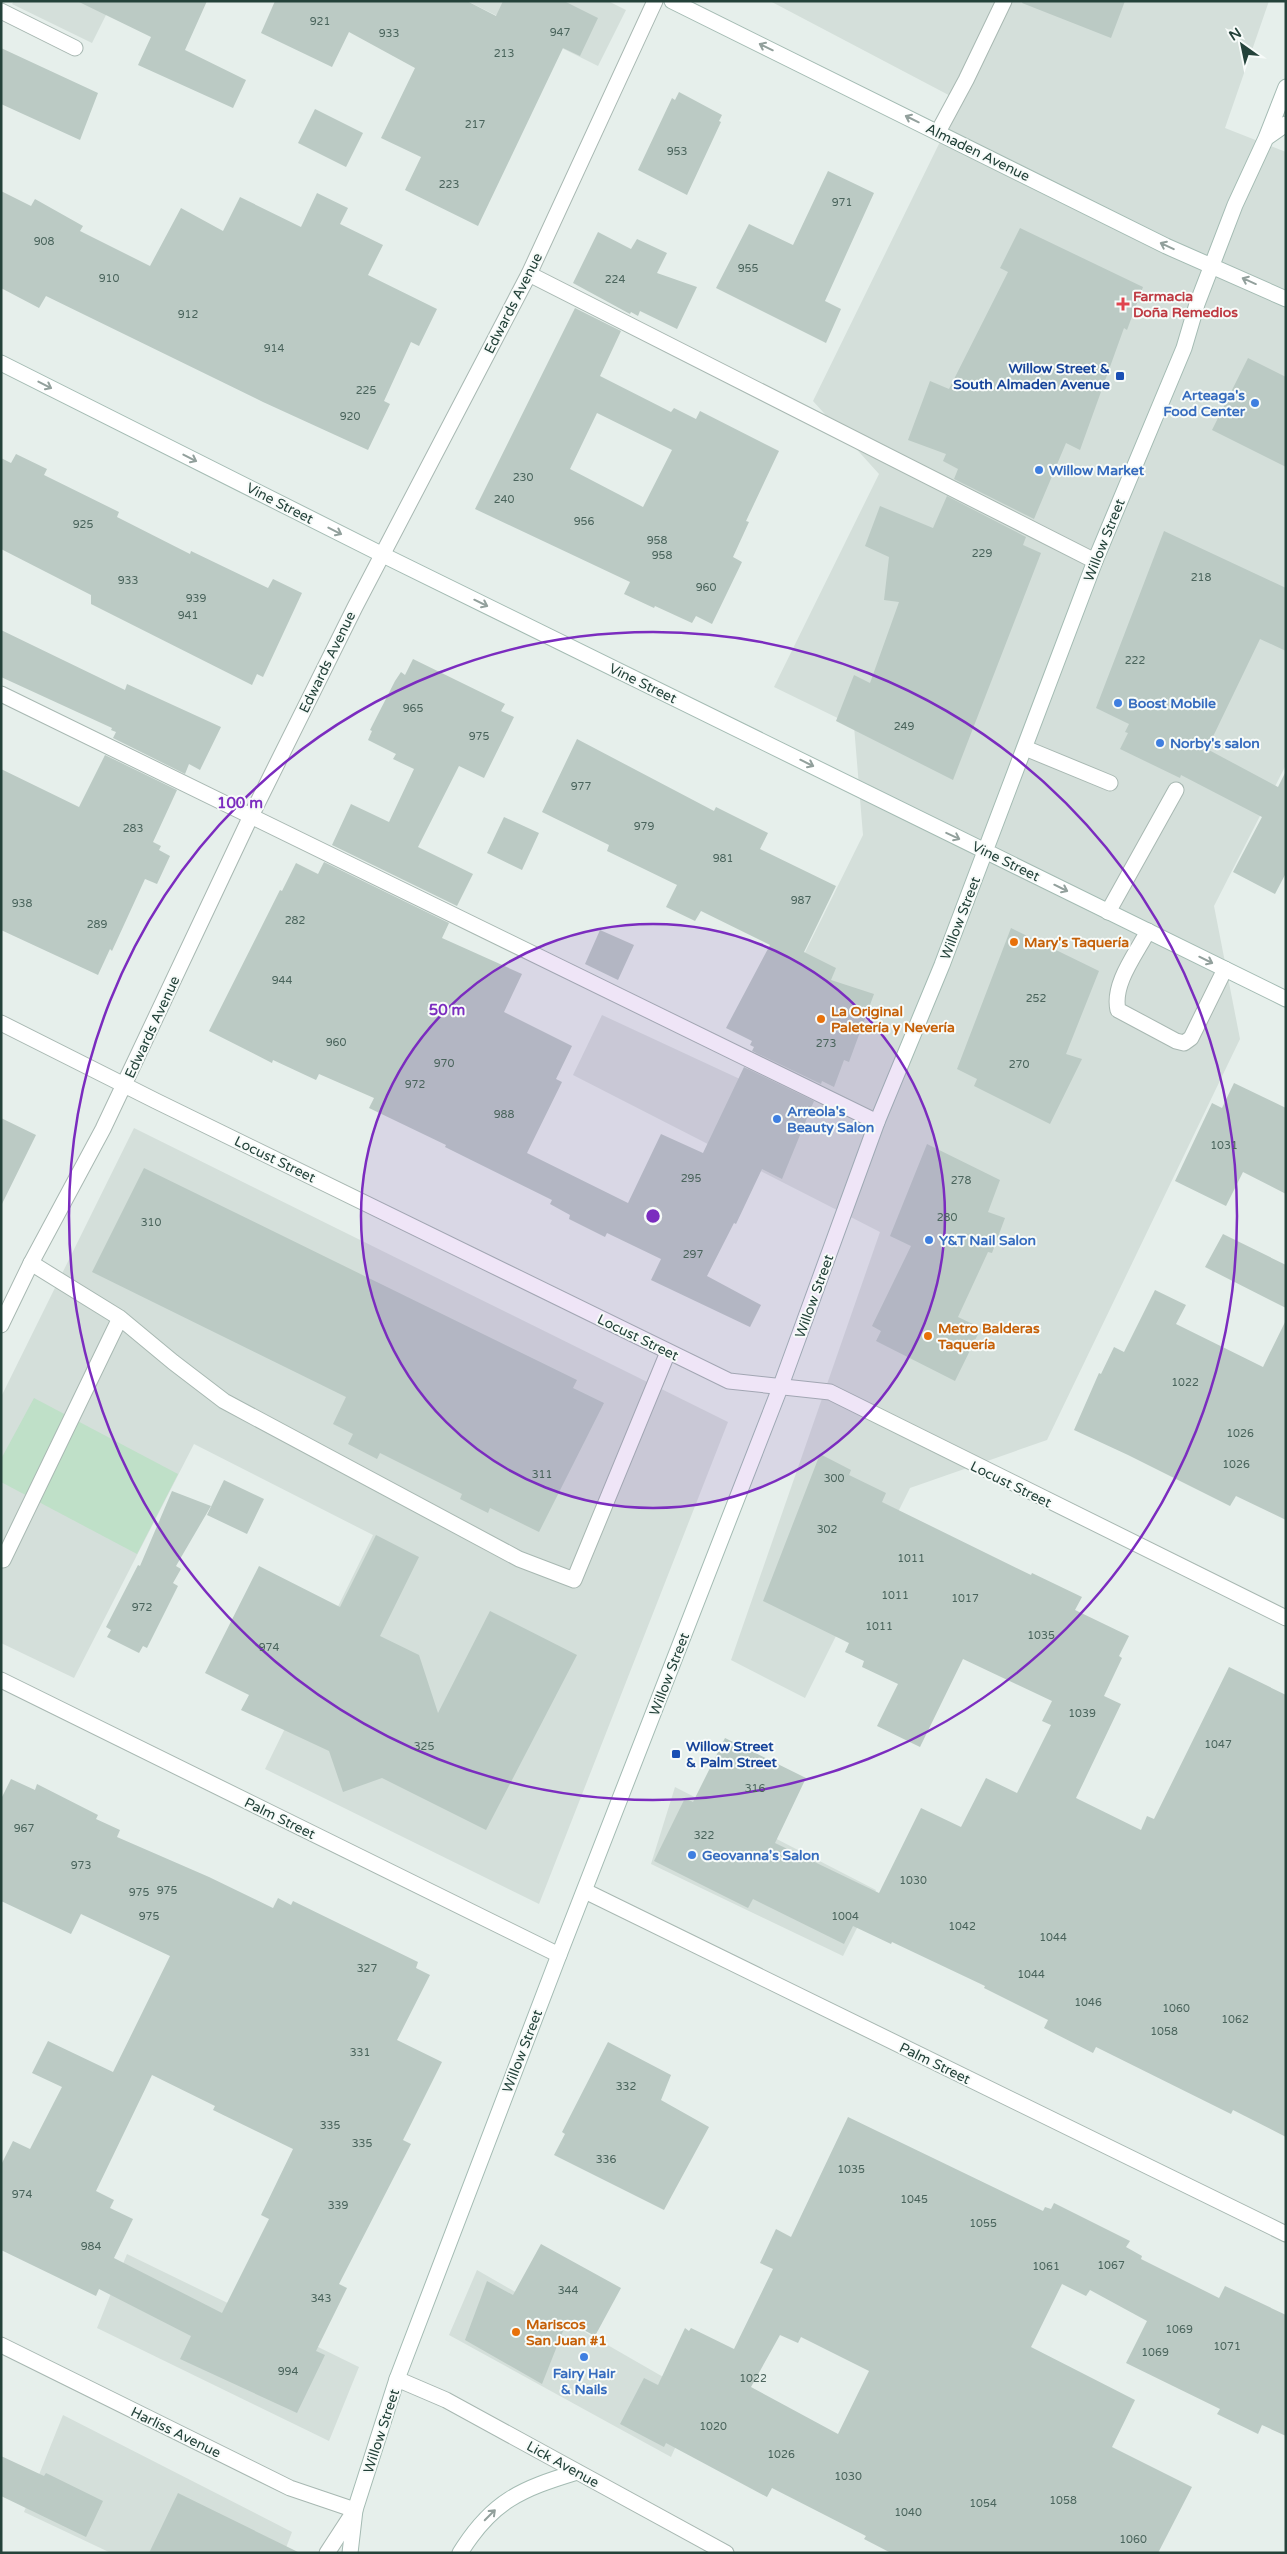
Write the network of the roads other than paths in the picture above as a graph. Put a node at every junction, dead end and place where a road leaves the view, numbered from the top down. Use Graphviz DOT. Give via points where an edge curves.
graph roads {
  1 [pos="656,1"];
  2 [pos="672,1"];
  3 [pos="1004,1"];
  4 [pos="1,11"];
  5 [pos="75,48"];
  6 [pos="1286,87"];
  7 [pos="1286,124"];
  8 [pos="938,132"];
  9 [pos="1266,138"];
  10 [pos="1212,265"];
  11 [pos="529,274"];
  12 [pos="1286,299"];
  13 [pos="1,363"];
  14 [pos="383,555"];
  15 [pos="1095,561"];
  16 [pos="1,694"];
  17 [pos="1024,748"];
  18 [pos="1110,783"];
  19 [pos="1176,790"];
  20 [pos="250,818"];
  21 [pos="986,851"];
  22 [pos="1108,912"];
  23 [pos="1148,931"];
  24 [pos="1225,969"];
  25 [pos="1286,999"];
  26 [pos="1,1023"];
  27 [pos="125,1085"];
  28 [pos="877,1122"];
  29 [pos="31,1263"];
  30 [pos="120,1318"];
  31 [pos="1,1325"];
  32 [pos="668,1352"];
  33 [pos="780,1388"];
  34 [pos="3,1560"];
  35 [pos="1286,1618"];
  36 [pos="1,1680"];
  37 [pos="585,1891"];
  38 [pos="559,1956"];
  39 [pos="1286,2234"];
  40 [pos="1,2345"];
  41 [pos="397,2379"];
  42 [pos="577,2472"];
  43 [pos="355,2510"];
  44 [pos="327,2553"];
  45 [pos="350,2553"];
  46 [pos="460,2553"];
  47 [pos="726,2553"];
  1 -- 11 [label="street, Edwards Avenue"];
  8 -- 2 [label="street, Almaden Avenue, one-way"];
  3 -- 8 [label="street"];
  4 -- 5 [label="street"];
  6 -- 9 [label="street, Willow Street"];
  7 -- 9 [label="street"];
  10 -- 8 [label="street, Almaden Avenue, one-way" via="1166,246"];
  9 -- 10 [label="street, Willow Street"];
  12 -- 10 [label="street, Almaden Avenue, one-way"];
  10 -- 15 [label="street, Willow Street" via="1184,348"];
  11 -- 14 [label="street, Edwards Avenue"];
  11 -- 15 [label="street"];
  13 -- 14 [label="street, Vine Street, one-way"];
  14 -- 20 [label="street, Edwards Avenue"];
  14 -- 21 [label="street, Vine Street, one-way"];
  15 -- 17 [label="street, Willow Street"];
  16 -- 20 [label="street"];
  17 -- 18 [label="street"];
  17 -- 21 [label="street, Willow Street"];
  19 -- 22 [label="street"];
  20 -- 27 [label="street, Edwards Avenue"];
  20 -- 28 [label="street"];
  21 -- 22 [label="street, Vine Street, one-way"];
  21 -- 28 [label="street, Willow Street"];
  22 -- 23 [label="street, Vine Street"];
  23 -- 24 [label="street, Vine Street, one-way"];
  23 -- 24 [label="street" via="1119,989 1118,1010 1176,1041 1184,1042 1191,1038"];
  24 -- 25 [label="street, Vine Street"];
  26 -- 27 [label="street, Locust Street"];
  27 -- 29 [label="street, Edwards Avenue"];
  27 -- 32 [label="street, Locust Street"];
  28 -- 33 [label="street, Willow Street"];
  29 -- 30 [label="street"];
  29 -- 31 [label="street, Edwards Avenue"];
  30 -- 32 [label="street" via="224,1401 519,1559 574,1580"];
  30 -- 34 [label="street"];
  32 -- 33 [label="street, Locust Street" via="729,1381"];
  33 -- 35 [label="street, Locust Street" via="830,1392"];
  33 -- 37 [label="street, Willow Street"];
  36 -- 38 [label="street, Palm Street"];
  37 -- 38 [label="street, Willow Street"];
  37 -- 39 [label="street, Palm Street"];
  38 -- 41 [label="street, Willow Street"];
  40 -- 43 [label="street, Harliss Avenue" via="290,2488"];
  41 -- 42 [label="street, Lick Avenue" via="446,2400"];
  41 -- 43 [label="street, Willow Street"];
  46 -- 42 [label="street, one-way" via="472,2533 501,2504 533,2486"];
  42 -- 47 [label="street, Lick Avenue"];
  43 -- 44 [label="street, Willow Street"];
  43 -- 45 [label="street, Willow Street"];
}
